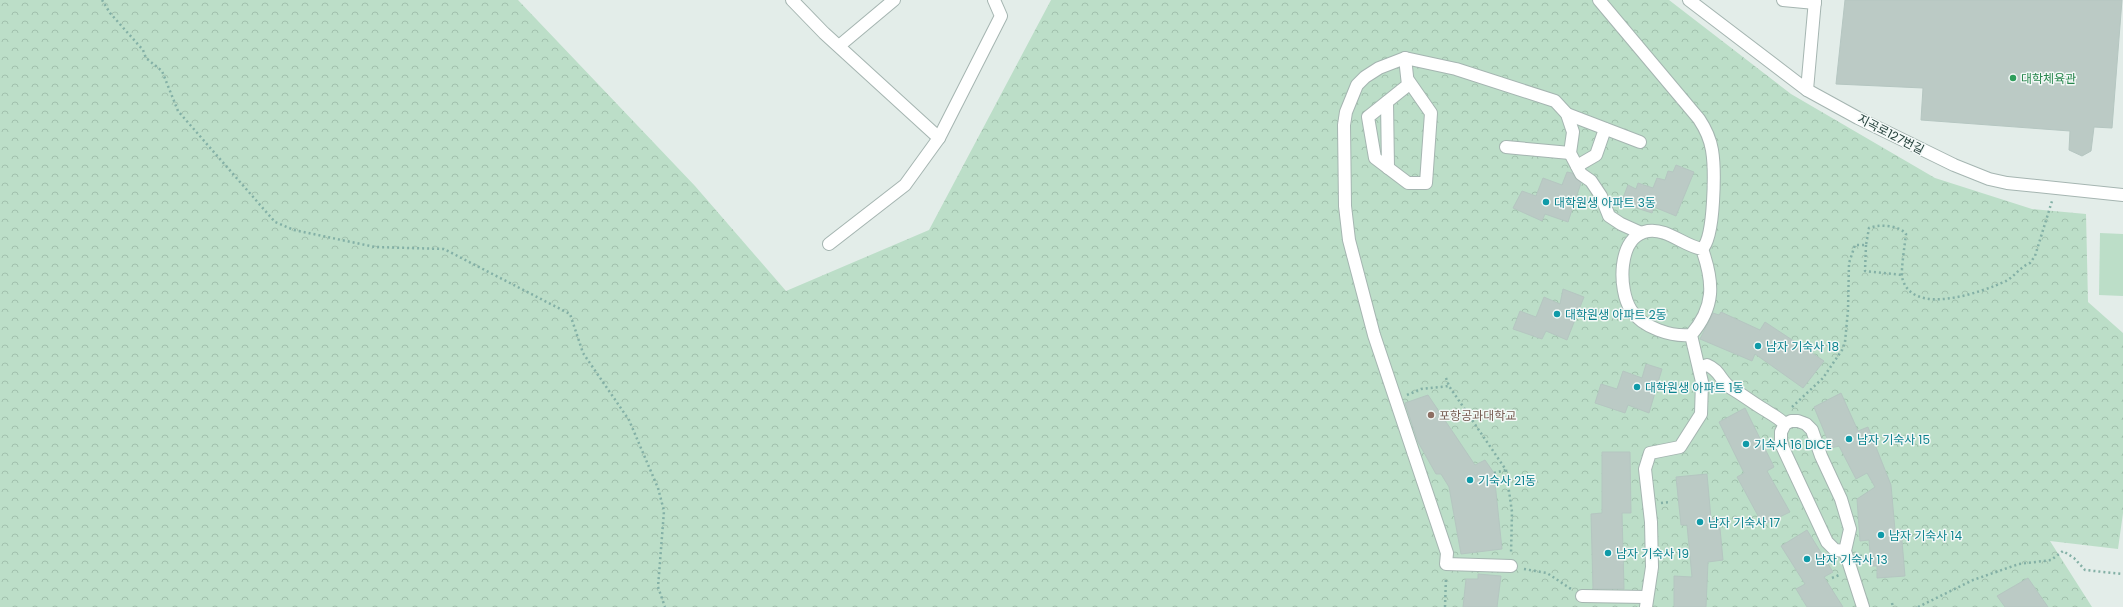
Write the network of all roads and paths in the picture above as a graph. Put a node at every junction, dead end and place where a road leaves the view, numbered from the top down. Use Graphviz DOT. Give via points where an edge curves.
graph roads {
  1 [pos="102,0"];
  2 [pos="792,0"];
  3 [pos="894,0"];
  4 [pos="994,0"];
  5 [pos="1599,0"];
  6 [pos="1689,0"];
  7 [pos="1783,0"];
  8 [pos="1815,2"];
  9 [pos="838,46"];
  10 [pos="1405,58"];
  11 [pos="1408,80"];
  12 [pos="1807,90"];
  13 [pos="1387,102"];
  14 [pos="1567,114"];
  15 [pos="1606,129"];
  16 [pos="939,138"];
  17 [pos="1640,142"];
  18 [pos="1506,147"];
  19 [pos="1570,153"];
  20 [pos="1577,166"];
  21 [pos="1388,168"];
  22 [pos="2058,188"];
  23 [pos="2123,195"];
  24 [pos="1641,233"];
  25 [pos="830,244"];
  26 [pos="1866,245"];
  27 [pos="1702,249"];
  28 [pos="1902,276"];
  29 [pos="1691,335"];
  30 [pos="1699,368"];
  31 [pos="1446,378"];
  32 [pos="1449,386"];
  33 [pos="1395,400"];
  34 [pos="1782,421"];
  35 [pos="1506,470"];
  36 [pos="1494,473"];
  37 [pos="1846,551"];
  38 [pos="1446,564"];
  39 [pos="1511,566"];
  40 [pos="2123,574"];
  41 [pos="1582,596"];
  42 [pos="1647,602"];
  43 [pos="1892,603"];
  44 [pos="665,607"];
  45 [pos="1445,607"];
  46 [pos="1863,607"];
  47 [pos="1893,607"];
  48 [pos="1918,607"];
  1 -- 44 [label="path" via="110,13 143,50 146,58 162,71 178,111 275,222 294,230 375,247 444,249 570,314 583,353 629,420 658,488 664,511 658,587"];
  2 -- 9 [label="street"];
  3 -- 9 [label="street"];
  4 -- 16 [label="street" via="1001,16"];
  5 -- 27 [label="street" via="1707,131 1713,161 1712,216 1711,233"];
  6 -- 12 [label="street, 지곡로127번길"];
  7 -- 8 [label="street"];
  8 -- 12 [label="street"];
  9 -- 16 [label="street"];
  10 -- 11 [label="street"];
  10 -- 14 [label="street" via="1456,69 1555,101"];
  10 -- 33 [label="street" via="1379,68 1357,85 1346,112 1344,125 1345,206 1349,240 1374,335"];
  11 -- 13 [label="street" via="1408,85"];
  11 -- 21 [label="street" via="1431,113 1426,183 1408,183"];
  12 -- 22 [label="street, 지곡로127번길" via="1858,118 1976,174 2007,183"];
  13 -- 21 [label="street"];
  13 -- 21 [label="street" via="1368,117 1375,158"];
  14 -- 15 [label="street"];
  14 -- 19 [label="street" via="1574,132"];
  15 -- 17 [label="street"];
  15 -- 20 [label="street" via="1596,155"];
  16 -- 25 [label="street" via="905,185"];
  18 -- 19 [label="street"];
  19 -- 20 [label="street"];
  20 -- 24 [label="street" via="1601,196 1609,216"];
  22 -- 23 [label="street, 지곡로127번길"];
  22 -- 28 [label="path" via="2046,216 2035,256 2030,263 2022,266 2008,279 1982,292 1929,300 1907,288"];
  24 -- 27 [label="street" via="1660,232 1693,248"];
  24 -- 29 [label="street" via="1630,244 1623,260 1622,281 1627,303 1632,312 1650,326 1672,334"];
  26 -- 28 [label="path" via="1864,271"];
  26 -- 28 [label="path" via="1869,228 1876,225 1900,228 1906,234"];
  26 -- 34 [label="path" via="1855,244 1851,252 1848,310 1842,350 1823,378"];
  27 -- 29 [label="street" via="1711,279 1711,290 1702,322"];
  29 -- 30 [label="street"];
  30 -- 34 [label="street" via="1707,365 1712,367 1730,387"];
  30 -- 42 [label="street" via="1702,382 1701,414 1680,446 1650,453 1645,469 1652,548"];
  31 -- 32 [label="path"];
  32 -- 33 [label="path" via="1421,389"];
  32 -- 35 [label="path"];
  33 -- 38 [label="street" via="1447,553"];
  34 -- 37 [label="street" via="1783,448 1827,542 1834,550"];
  34 -- 37 [label="street" via="1798,421 1812,430 1841,499 1850,528"];
  35 -- 36 [label="path"];
  35 -- 39 [label="path" via="1512,512"];
  37 -- 46 [label="street"];
  38 -- 39 [label="street"];
  38 -- 45 [label="path"];
  39 -- 41 [label="path" via="1547,573"];
  40 -- 48 [label="path" via="2085,570 2074,558 2062,551 2051,560 2019,564 1973,580"];
  41 -- 42 [label="street"];
  43 -- 47 [label="path"];
}
